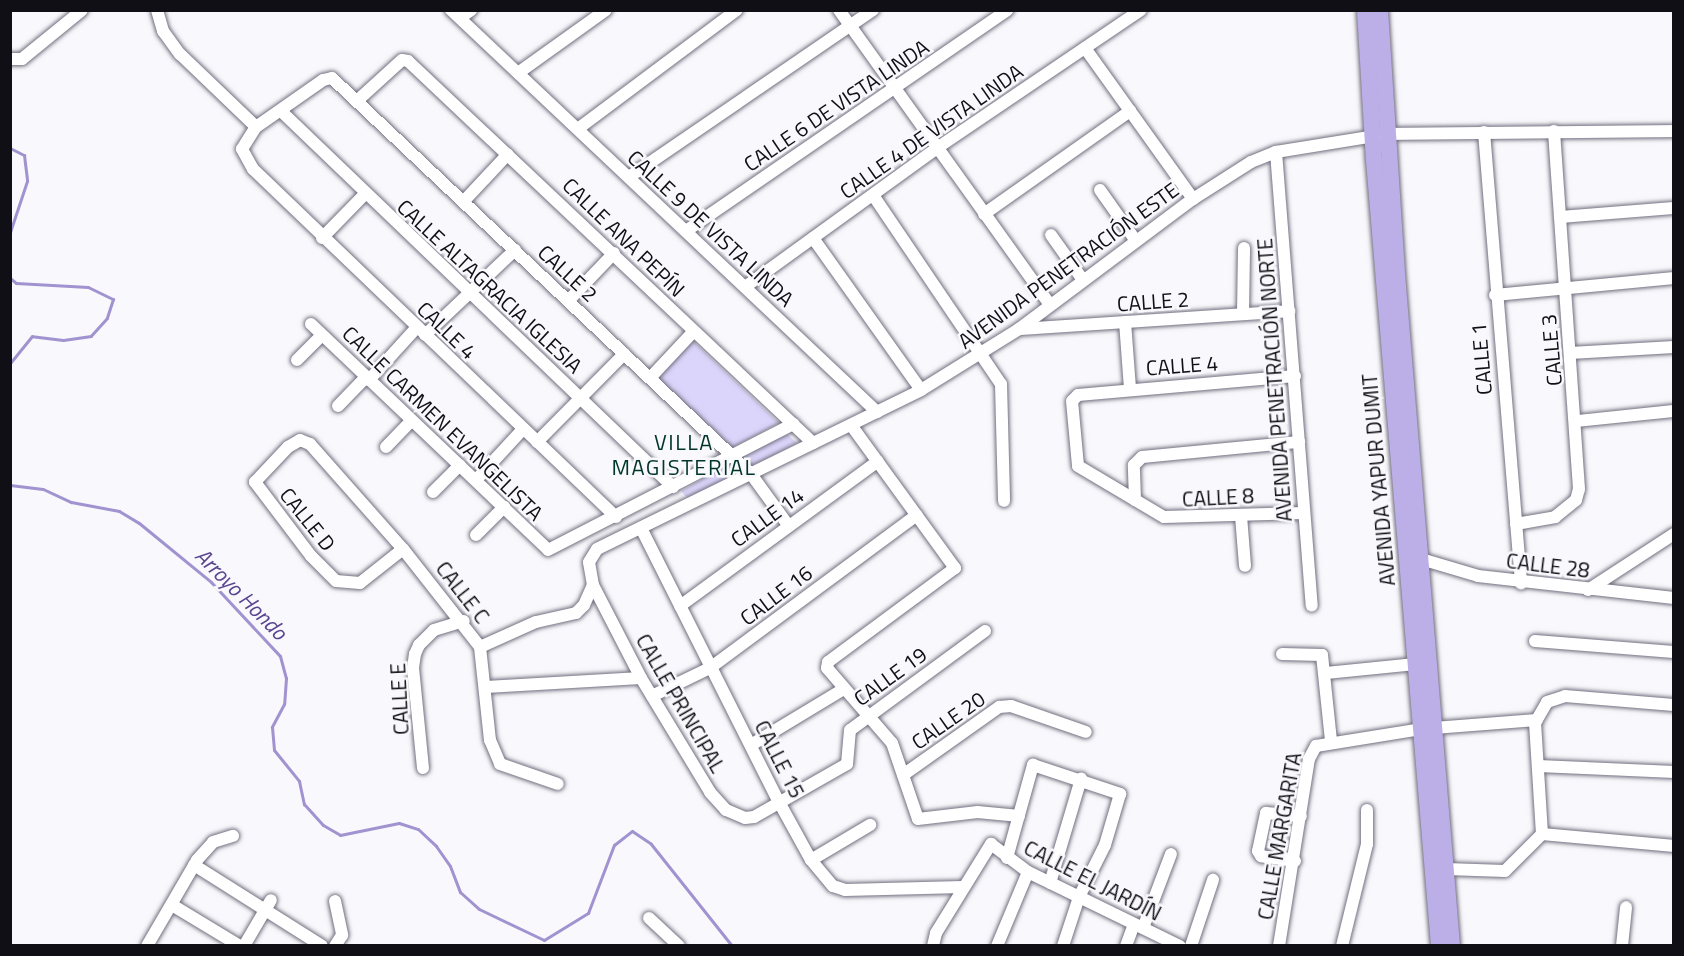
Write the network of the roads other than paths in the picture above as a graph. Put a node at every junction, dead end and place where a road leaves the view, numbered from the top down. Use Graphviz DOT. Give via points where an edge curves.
graph roads {
  1 [pos="82,10"];
  2 [pos="157,10"];
  3 [pos="471,10"];
  4 [pos="606,10"];
  5 [pos="737,10"];
  6 [pos="839,10"];
  7 [pos="873,10"];
  8 [pos="1007,10"];
  9 [pos="1141,10"];
  10 [pos="1365,10"];
  11 [pos="1380,10"];
  12 [pos="456,14"];
  13 [pos="850,27"];
  14 [pos="1085,48"];
  15 [pos="10,59"];
  16 [pos="518,73"];
  17 [pos="895,89"];
  18 [pos="358,100"];
  19 [pos="1130,111"];
  20 [pos="282,112"];
  21 [pos="256,127"];
  22 [pos="579,128"];
  23 [pos="1554,131"];
  24 [pos="1674,131"];
  25 [pos="1484,132"];
  26 [pos="1380,134"];
  27 [pos="937,148"];
  28 [pos="1276,152"];
  29 [pos="508,154"];
  30 [pos="628,177"];
  31 [pos="1100,190"];
  32 [pos="365,195"];
  33 [pos="873,195"];
  34 [pos="1193,199"];
  35 [pos="464,201"];
  36 [pos="1674,208"];
  37 [pos="984,214"];
  38 [pos="1560,217"];
  39 [pos="686,231"];
  40 [pos="1051,235"];
  41 [pos="322,238"];
  42 [pos="813,238"];
  43 [pos="1136,241"];
  44 [pos="1244,248"];
  45 [pos="515,250"];
  46 [pos="614,253"];
  47 [pos="1674,278"];
  48 [pos="1083,280"];
  49 [pos="745,286"];
  50 [pos="1565,286"];
  51 [pos="470,293"];
  52 [pos="1495,295"];
  53 [pos="569,300"];
  54 [pos="1050,305"];
  55 [pos="1289,311"];
  56 [pos="1243,314"];
  57 [pos="1125,322"];
  58 [pos="311,324"];
  59 [pos="1019,329"];
  60 [pos="421,331"];
  61 [pos="694,332"];
  62 [pos="322,335"];
  63 [pos="1674,347"];
  64 [pos="982,353"];
  65 [pos="1570,353"];
  66 [pos="624,354"];
  67 [pos="297,360"];
  68 [pos="1295,376"];
  69 [pos="650,378"];
  70 [pos="367,379"];
  71 [pos="1130,389"];
  72 [pos="921,390"];
  73 [pos="580,399"];
  74 [pos="338,406"];
  75 [pos="1674,411"];
  76 [pos="877,412"];
  77 [pos="412,420"];
  78 [pos="1577,421"];
  79 [pos="793,424"];
  80 [pos="850,425"];
  81 [pos="523,429"];
  82 [pos="537,442"];
  83 [pos="1299,442"];
  84 [pos="813,443"];
  85 [pos="386,447"];
  86 [pos="317,452"];
  87 [pos="732,456"];
  88 [pos="878,461"];
  89 [pos="460,465"];
  90 [pos="1078,466"];
  91 [pos="751,474"];
  92 [pos="476,480"];
  93 [pos="673,487"];
  94 [pos="433,492"];
  95 [pos="1135,500"];
  96 [pos="1004,501"];
  97 [pos="504,507"];
  98 [pos="1303,513"];
  99 [pos="917,515"];
  100 [pos="1241,516"];
  101 [pos="616,518"];
  102 [pos="1516,524"];
  103 [pos="788,525"];
  104 [pos="641,528"];
  105 [pos="1674,534"];
  106 [pos="476,535"];
  107 [pos="404,549"];
  108 [pos="591,558"];
  109 [pos="1421,559"];
  110 [pos="1245,566"];
  111 [pos="1521,583"];
  112 [pos="593,585"];
  113 [pos="1588,590"];
  114 [pos="1674,598"];
  115 [pos="680,606"];
  116 [pos="1312,606"];
  117 [pos="464,621"];
  118 [pos="986,631"];
  119 [pos="1535,641"];
  120 [pos="480,647"];
  121 [pos="1674,652"];
  122 [pos="1282,654"];
  123 [pos="1416,664"];
  124 [pos="710,668"];
  125 [pos="1326,673"];
  126 [pos="641,678"];
  127 [pos="486,687"];
  128 [pos="844,689"];
  129 [pos="652,696"];
  130 [pos="1674,705"];
  131 [pos="866,716"];
  132 [pos="1537,720"];
  133 [pos="1428,728"];
  134 [pos="1086,732"];
  135 [pos="1331,741"];
  136 [pos="751,745"];
  137 [pos="1539,766"];
  138 [pos="423,768"];
  139 [pos="1674,772"];
  140 [pos="903,775"];
  141 [pos="1081,779"];
  142 [pos="558,784"];
  143 [pos="779,802"];
  144 [pos="1367,810"];
  145 [pos="1019,816"];
  146 [pos="1301,816"];
  147 [pos="870,825"];
  148 [pos="1542,834"];
  149 [pos="233,836"];
  150 [pos="1674,846"];
  151 [pos="1172,854"];
  152 [pos="1007,858"];
  153 [pos="811,860"];
  154 [pos="1295,861"];
  155 [pos="194,865"];
  156 [pos="1446,869"];
  157 [pos="1028,872"];
  158 [pos="1213,880"];
  159 [pos="1050,883"];
  160 [pos="963,887"];
  161 [pos="1079,897"];
  162 [pos="271,900"];
  163 [pos="335,901"];
  164 [pos="172,905"];
  165 [pos="1626,907"];
  166 [pos="264,911"];
  167 [pos="649,918"];
  168 [pos="1139,926"];
  169 [pos="147,945"];
  170 [pos="242,945"];
  171 [pos="322,945"];
  172 [pos="335,945"];
  173 [pos="678,945"];
  174 [pos="933,945"];
  175 [pos="997,945"];
  176 [pos="1063,945"];
  177 [pos="1126,945"];
  178 [pos="1180,945"];
  179 [pos="1191,945"];
  180 [pos="1279,945"];
  181 [pos="1342,945"];
  182 [pos="1438,945"];
  183 [pos="1452,945"];
  184 [pos="1622,945"];
  1 -- 15 [label="street" via="22,60"];
  2 -- 21 [label="street" via="162,31 180,54"];
  3 -- 12 [label="street"];
  4 -- 16 [label="street"];
  5 -- 22 [label="street"];
  6 -- 13 [label="street"];
  7 -- 13 [label="street"];
  8 -- 17 [label="street, CALLE 6 DE VISTA LINDA"];
  9 -- 14 [label="street, CALLE 4 DE VISTA LINDA"];
  10 -- 26 [label="main road, AVENIDA YAPUR DUMIT"];
  11 -- 26 [label="main road, AVENIDA YAPUR DUMIT"];
  12 -- 16 [label="street, CALLE 9 DE VISTA LINDA"];
  13 -- 17 [label="street"];
  13 -- 30 [label="street"];
  14 -- 19 [label="street"];
  14 -- 27 [label="street, CALLE 4 DE VISTA LINDA"];
  16 -- 22 [label="street, CALLE 9 DE VISTA LINDA"];
  17 -- 27 [label="street"];
  17 -- 39 [label="street, CALLE 6 DE VISTA LINDA"];
  18 -- 20 [label="street, CALLE 2" via="328,77"];
  18 -- 29 [label="street, CALLE ANA PEPÍN" via="402,60 408,61"];
  18 -- 35 [label="street, CALLE 2"];
  19 -- 34 [label="street"];
  19 -- 37 [label="street"];
  20 -- 21 [label="street"];
  20 -- 32 [label="street, CALLE ALTAGRACIA IGLESIA"];
  21 -- 41 [label="street, CALLE 4" via="242,149 253,169"];
  22 -- 30 [label="street, CALLE 9 DE VISTA LINDA"];
  23 -- 24 [label="street, AVENIDA PENETRACIÓN ESTE"];
  23 -- 25 [label="street, AVENIDA PENETRACIÓN ESTE"];
  23 -- 38 [label="street, CALLE 3"];
  25 -- 26 [label="street, AVENIDA PENETRACIÓN ESTE"];
  25 -- 52 [label="street, CALLE 1"];
  26 -- 28 [label="street, AVENIDA PENETRACIÓN ESTE"];
  26 -- 109 [label="main road, AVENIDA YAPUR DUMIT"];
  26 -- 123 [label="main road, AVENIDA YAPUR DUMIT"];
  27 -- 33 [label="street, CALLE 4 DE VISTA LINDA"];
  27 -- 37 [label="street"];
  28 -- 34 [label="street, AVENIDA PENETRACIÓN ESTE" via="1251,162"];
  28 -- 55 [label="street, AVENIDA PENETRACIÓN NORTE"];
  29 -- 35 [label="street"];
  29 -- 46 [label="street, CALLE ANA PEPÍN"];
  30 -- 39 [label="street, CALLE 9 DE VISTA LINDA"];
  31 -- 43 [label="street"];
  32 -- 41 [label="street"];
  32 -- 51 [label="street, CALLE ALTAGRACIA IGLESIA"];
  33 -- 42 [label="street, CALLE 4 DE VISTA LINDA"];
  33 -- 64 [label="street"];
  34 -- 43 [label="street, AVENIDA PENETRACIÓN ESTE"];
  35 -- 45 [label="street, CALLE 2"];
  36 -- 38 [label="street"];
  37 -- 54 [label="street"];
  38 -- 50 [label="street, CALLE 3"];
  39 -- 49 [label="street, CALLE 9 DE VISTA LINDA"];
  40 -- 48 [label="street"];
  41 -- 60 [label="street, CALLE 4"];
  42 -- 49 [label="street, CALLE 4 DE VISTA LINDA"];
  42 -- 72 [label="street"];
  43 -- 48 [label="street, AVENIDA PENETRACIÓN ESTE"];
  44 -- 56 [label="street"];
  45 -- 51 [label="street"];
  45 -- 53 [label="street, CALLE 2"];
  46 -- 53 [label="street"];
  46 -- 61 [label="street, CALLE ANA PEPÍN"];
  47 -- 50 [label="street"];
  48 -- 54 [label="street, AVENIDA PENETRACIÓN ESTE"];
  49 -- 76 [label="street, CALLE 9 DE VISTA LINDA"];
  50 -- 52 [label="street"];
  50 -- 65 [label="street, CALLE 3"];
  51 -- 60 [label="street"];
  51 -- 73 [label="street, CALLE ALTAGRACIA IGLESIA"];
  52 -- 102 [label="street, CALLE 1"];
  53 -- 66 [label="street, CALLE 2"];
  54 -- 59 [label="street, AVENIDA PENETRACIÓN ESTE"];
  55 -- 56 [label="street, CALLE 2"];
  55 -- 68 [label="street, AVENIDA PENETRACIÓN NORTE"];
  56 -- 57 [label="street, CALLE 2"];
  57 -- 59 [label="street, CALLE 2"];
  57 -- 71 [label="street"];
  58 -- 62 [label="street, CALLE CARMEN EVANGELISTA"];
  59 -- 64 [label="street, AVENIDA PENETRACIÓN ESTE"];
  60 -- 70 [label="street"];
  60 -- 81 [label="street, CALLE 4"];
  61 -- 69 [label="street"];
  61 -- 79 [label="street, CALLE ANA PEPÍN"];
  62 -- 67 [label="street"];
  62 -- 70 [label="street, CALLE CARMEN EVANGELISTA"];
  63 -- 65 [label="street"];
  64 -- 72 [label="street, AVENIDA PENETRACIÓN ESTE"];
  64 -- 96 [label="street" via="1003,389"];
  65 -- 78 [label="street, CALLE 3"];
  66 -- 69 [label="street, CALLE 2"];
  66 -- 73 [label="street"];
  68 -- 71 [label="street, CALLE 4"];
  68 -- 83 [label="street, AVENIDA PENETRACIÓN NORTE"];
  69 -- 87 [label="street, CALLE 2"];
  70 -- 74 [label="street"];
  70 -- 77 [label="street, CALLE CARMEN EVANGELISTA"];
  71 -- 90 [label="street, CALLE 4" via="1074,397"];
  72 -- 76 [label="street, AVENIDA PENETRACIÓN ESTE"];
  73 -- 82 [label="street"];
  73 -- 93 [label="street, CALLE ALTAGRACIA IGLESIA"];
  75 -- 78 [label="street"];
  76 -- 80 [label="street, AVENIDA PENETRACIÓN ESTE"];
  77 -- 85 [label="street"];
  77 -- 89 [label="street, CALLE CARMEN EVANGELISTA"];
  78 -- 102 [label="street, CALLE 3" via="1576,500 1555,517"];
  79 -- 84 [label="street, CALLE ANA PEPÍN"];
  79 -- 87 [label="street"];
  80 -- 84 [label="street, AVENIDA PENETRACIÓN ESTE"];
  80 -- 88 [label="street"];
  81 -- 82 [label="street, CALLE 4"];
  81 -- 92 [label="street"];
  82 -- 101 [label="street, CALLE 4"];
  83 -- 95 [label="street" via="1137,460"];
  83 -- 98 [label="street, AVENIDA PENETRACIÓN NORTE"];
  84 -- 91 [label="street, AVENIDA PENETRACIÓN ESTE"];
  86 -- 107 [label="street, CALLE C"];
  86 -- 107 [label="street, CALLE D" via="300,440 288,447 255,482 311,556 336,580 349,585 360,583"];
  87 -- 91 [label="street, CALLE 2"];
  87 -- 93 [label="street"];
  88 -- 99 [label="street"];
  88 -- 103 [label="street, CALLE 14"];
  89 -- 92 [label="street, CALLE CARMEN EVANGELISTA"];
  89 -- 94 [label="street"];
  90 -- 95 [label="street, CALLE 8"];
  91 -- 103 [label="street, CALLE 2"];
  91 -- 104 [label="street, AVENIDA PENETRACIÓN ESTE"];
  92 -- 97 [label="street, CALLE CARMEN EVANGELISTA"];
  93 -- 101 [label="street"];
  95 -- 100 [label="street, CALLE 8" via="1168,519"];
  97 -- 101 [label="street, CALLE CARMEN EVANGELISTA" via="548,550"];
  97 -- 106 [label="street"];
  98 -- 100 [label="street, CALLE 8"];
  98 -- 116 [label="street, AVENIDA PENETRACIÓN NORTE"];
  99 -- 124 [label="street, CALLE 16"];
  99 -- 128 [label="street" via="955,568 826,665"];
  100 -- 110 [label="street"];
  102 -- 111 [label="street, CALLE 1"];
  103 -- 115 [label="street, CALLE 14"];
  104 -- 108 [label="street, AVENIDA PENETRACIÓN ESTE" via="597,549"];
  104 -- 115 [label="street, CALLE 15"];
  105 -- 113 [label="street"];
  107 -- 117 [label="street, CALLE C"];
  108 -- 112 [label="street, CALLE PRINCIPAL"];
  109 -- 111 [label="street, CALLE 28" via="1478,576"];
  109 -- 133 [label="main road, AVENIDA YAPUR DUMIT"];
  111 -- 113 [label="street, CALLE 28"];
  112 -- 120 [label="street" via="576,613 536,622"];
  112 -- 126 [label="street, CALLE PRINCIPAL"];
  113 -- 114 [label="street, CALLE 28"];
  115 -- 124 [label="street, CALLE 15"];
  117 -- 120 [label="street, CALLE C"];
  117 -- 138 [label="street, CALLE E" via="434,630 415,654"];
  118 -- 131 [label="street, CALLE 19"];
  119 -- 121 [label="street"];
  120 -- 127 [label="street, CALLE C"];
  122 -- 125 [label="street" via="1319,652"];
  123 -- 125 [label="street"];
  123 -- 133 [label="main road, AVENIDA YAPUR DUMIT"];
  124 -- 129 [label="street, CALLE 16"];
  124 -- 136 [label="street, CALLE 15"];
  125 -- 135 [label="street"];
  126 -- 127 [label="street"];
  126 -- 129 [label="street, CALLE PRINCIPAL"];
  127 -- 142 [label="street, CALLE C" via="490,740 500,764"];
  128 -- 131 [label="street"];
  128 -- 136 [label="street"];
  129 -- 143 [label="street, CALLE PRINCIPAL" via="710,792 726,810 745,818"];
  130 -- 132 [label="street" via="1565,696 1547,702"];
  131 -- 140 [label="street" via="892,743"];
  131 -- 143 [label="street, CALLE 19" via="850,730 847,764"];
  132 -- 133 [label="street, CALLE MARGARITA"];
  132 -- 137 [label="street"];
  133 -- 135 [label="street, CALLE MARGARITA"];
  133 -- 156 [label="main road, AVENIDA YAPUR DUMIT"];
  133 -- 182 [label="main road, AVENIDA YAPUR DUMIT"];
  134 -- 140 [label="street, CALLE 20" via="1011,706 999,707"];
  135 -- 146 [label="street, CALLE MARGARITA" via="1311,751"];
  136 -- 143 [label="street, CALLE 15"];
  137 -- 139 [label="street"];
  137 -- 148 [label="street"];
  140 -- 145 [label="street" via="918,819 978,812"];
  141 -- 145 [label="street" via="1033,765"];
  141 -- 159 [label="street"];
  141 -- 161 [label="street" via="1120,794 1105,845"];
  143 -- 153 [label="street, CALLE 15"];
  144 -- 181 [label="street" via="1367,844"];
  145 -- 152 [label="street"];
  146 -- 154 [label="street, CALLE MARGARITA"];
  146 -- 154 [label="street" via="1266,813 1258,851 1261,855"];
  147 -- 153 [label="street"];
  148 -- 150 [label="street"];
  148 -- 156 [label="street" via="1505,871"];
  149 -- 155 [label="street" via="213,842"];
  151 -- 168 [label="street"];
  152 -- 157 [label="street, CALLE EL JARDÍN"];
  152 -- 160 [label="street, CALLE EL JARDÍN" via="991,844"];
  153 -- 160 [label="street, CALLE 15" via="833,886 845,890"];
  154 -- 180 [label="street, CALLE MARGARITA"];
  155 -- 164 [label="street"];
  155 -- 166 [label="street"];
  156 -- 183 [label="main road, AVENIDA YAPUR DUMIT"];
  157 -- 159 [label="street, CALLE EL JARDÍN"];
  157 -- 175 [label="street"];
  158 -- 179 [label="street"];
  159 -- 161 [label="street, CALLE EL JARDÍN"];
  160 -- 174 [label="street"];
  161 -- 168 [label="street, CALLE EL JARDÍN"];
  161 -- 176 [label="street"];
  162 -- 166 [label="street"];
  163 -- 172 [label="street" via="342,935"];
  164 -- 169 [label="street"];
  164 -- 170 [label="street"];
  165 -- 184 [label="street"];
  166 -- 170 [label="street"];
  166 -- 171 [label="street"];
  167 -- 173 [label="street"];
  168 -- 177 [label="street"];
  168 -- 178 [label="street, CALLE EL JARDÍN"];
}
